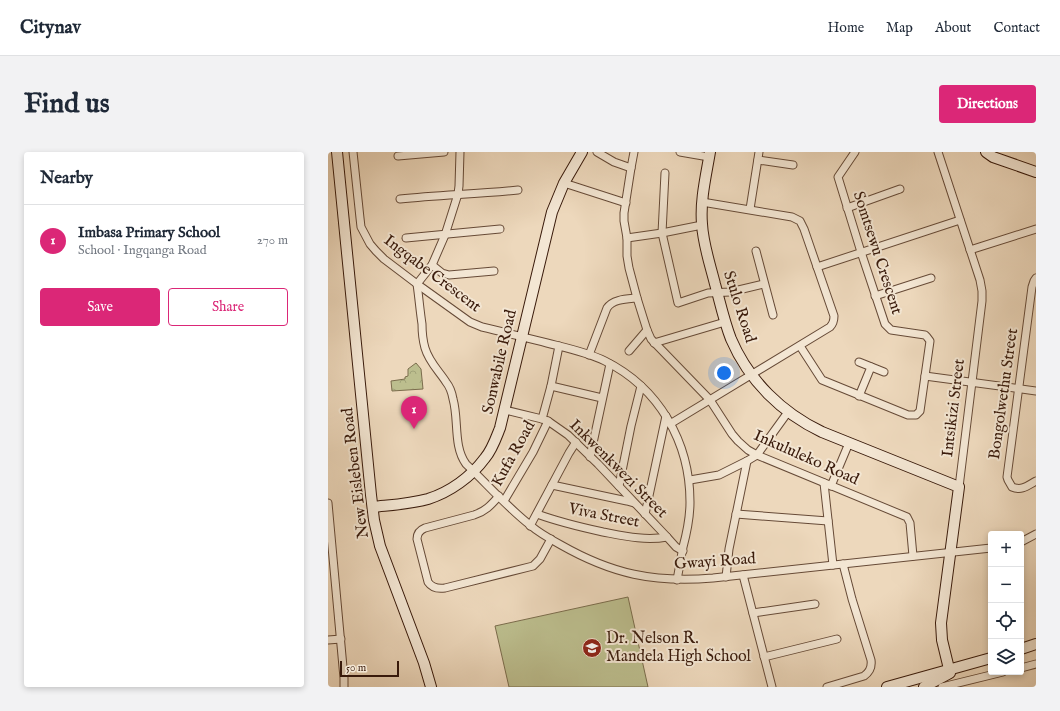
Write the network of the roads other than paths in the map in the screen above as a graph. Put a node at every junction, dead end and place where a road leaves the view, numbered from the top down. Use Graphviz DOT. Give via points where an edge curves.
graph roads {
  1 [pos="337,152"];
  2 [pos="353,152"];
  3 [pos="444,152"];
  4 [pos="460,152"];
  5 [pos="582,152"];
  6 [pos="597,152"];
  7 [pos="634,152"];
  8 [pos="680,152"];
  9 [pos="855,152"];
  10 [pos="938,152"];
  11 [pos="986,152"];
  12 [pos="710,155"];
  13 [pos="398,156"];
  14 [pos="758,156"];
  15 [pos="793,165"];
  16 [pos="630,168"];
  17 [pos="1036,172"];
  18 [pos="665,173"];
  19 [pos="564,183"];
  20 [pos="900,189"];
  21 [pos="518,190"];
  22 [pos="458,194"];
  23 [pos="400,199"];
  24 [pos="702,202"];
  25 [pos="626,203"];
  26 [pos="847,208"];
  27 [pos="750,209"];
  28 [pos="960,220"];
  29 [pos="702,225"];
  30 [pos="1036,229"];
  31 [pos="500,230"];
  32 [pos="662,233"];
  33 [pos="445,235"];
  34 [pos="406,238"];
  35 [pos="627,238"];
  36 [pos="970,250"];
  37 [pos="756,251"];
  38 [pos="861,252"];
  39 [pos="432,265"];
  40 [pos="817,267"];
  41 [pos="494,271"];
  42 [pos="931,278"];
  43 [pos="1036,278"];
  44 [pos="417,284"];
  45 [pos="764,284"];
  46 [pos="717,293"];
  47 [pos="875,296"];
  48 [pos="637,298"];
  49 [pos="1033,302"];
  50 [pos="773,315"];
  51 [pos="725,322"];
  52 [pos="647,330"];
  53 [pos="522,337"];
  54 [pos="654,342"];
  55 [pos="559,346"];
  56 [pos="800,346"];
  57 [pos="629,351"];
  58 [pos="589,355"];
  59 [pos="860,362"];
  60 [pos="610,364"];
  61 [pos="871,367"];
  62 [pos="884,372"];
  63 [pos="751,374"];
  64 [pos="925,376"];
  65 [pos="972,383"];
  66 [pos="550,386"];
  67 [pos="641,386"];
  68 [pos="1019,389"];
  69 [pos="1036,391"];
  70 [pos="859,396"];
  71 [pos="602,398"];
  72 [pos="710,400"];
  73 [pos="505,410"];
  74 [pos="788,412"];
  75 [pos="666,416"];
  76 [pos="545,420"];
  77 [pos="670,424"];
  78 [pos="576,442"];
  79 [pos="849,443"];
  80 [pos="757,455"];
  81 [pos="590,457"];
  82 [pos="747,462"];
  83 [pos="473,471"];
  84 [pos="690,480"];
  85 [pos="1036,481"];
  86 [pos="824,483"];
  87 [pos="552,485"];
  88 [pos="619,486"];
  89 [pos="831,486"];
  90 [pos="959,487"];
  91 [pos="502,499"];
  92 [pos="328,503"];
  93 [pos="636,504"];
  94 [pos="373,507"];
  95 [pos="537,514"];
  96 [pos="645,514"];
  97 [pos="736,514"];
  98 [pos="828,521"];
  99 [pos="530,526"];
  100 [pos="1036,534"];
  101 [pos="667,537"];
  102 [pos="551,540"];
  103 [pos="1024,540"];
  104 [pos="988,548"];
  105 [pos="683,551"];
  106 [pos="950,552"];
  107 [pos="913,556"];
  108 [pos="843,564"];
  109 [pos="833,565"];
  110 [pos="743,575"];
  111 [pos="332,576"];
  112 [pos="726,577"];
  113 [pos="677,580"];
  114 [pos="815,604"];
  115 [pos="753,613"];
  116 [pos="341,638"];
  117 [pos="837,639"];
  118 [pos="328,640"];
  119 [pos="1036,644"];
  120 [pos="1024,648"];
  121 [pos="764,657"];
  122 [pos="988,659"];
  123 [pos="1036,664"];
  124 [pos="1024,667"];
  125 [pos="949,671"];
  126 [pos="988,675"];
  127 [pos="938,685"];
  128 [pos="344,687"];
  129 [pos="431,687"];
  130 [pos="772,687"];
  131 [pos="826,687"];
  132 [pos="887,687"];
  133 [pos="924,687"];
  1 -- 94 [label="street, New Eisleben Road"];
  2 -- 44 [label="street, Ingqabe Crescent" via="361,227 376,251"];
  3 -- 13 [label="street"];
  4 -- 22 [label="street"];
  5 -- 19 [label="street, Sonwabile Road"];
  6 -- 16 [label="street"];
  7 -- 16 [label="street, Inkululeko Road"];
  8 -- 12 [label="street"];
  9 -- 26 [label="street, Somtsewu Crescent" via="838,177"];
  10 -- 28 [label="street, Intsikizi Street"];
  11 -- 17 [label="street" via="993,157"];
  12 -- 24 [label="street, Stulo Road"];
  14 -- 15 [label="street"];
  14 -- 27 [label="street"];
  16 -- 25 [label="street, Inkululeko Road"];
  18 -- 32 [label="street"];
  19 -- 25 [label="street"];
  19 -- 53 [label="street, Sonwabile Road" via="552,212"];
  20 -- 26 [label="street"];
  21 -- 22 [label="street"];
  22 -- 23 [label="street"];
  22 -- 33 [label="street"];
  24 -- 27 [label="street"];
  24 -- 29 [label="street, Stulo Road"];
  25 -- 35 [label="street, Inkululeko Road" via="624,222"];
  26 -- 38 [label="street, Somtsewu Crescent"];
  27 -- 40 [label="street" via="792,217 800,221"];
  28 -- 36 [label="street, Intsikizi Street"];
  28 -- 38 [label="street"];
  29 -- 32 [label="street"];
  29 -- 46 [label="street, Stulo Road"];
  30 -- 36 [label="street"];
  31 -- 33 [label="street"];
  32 -- 35 [label="street"];
  32 -- 46 [label="street" via="678,303 708,293"];
  33 -- 34 [label="street"];
  33 -- 39 [label="street"];
  35 -- 48 [label="street, Inkululeko Road" via="629,268"];
  36 -- 65 [label="street, Intsikizi Street" via="980,280 982,296"];
  37 -- 45 [label="street"];
  38 -- 40 [label="street"];
  38 -- 47 [label="street, Somtsewu Crescent"];
  39 -- 41 [label="street" via="449,276"];
  39 -- 44 [label="street"];
  40 -- 56 [label="street" via="834,320 830,327"];
  42 -- 47 [label="street"];
  43 -- 49 [label="street, Bongolwethu Street" via="1032,287"];
  44 -- 53 [label="street, Ingqabe Crescent" via="470,322"];
  44 -- 83 [label="street, Gwayi Road" via="425,348 451,390 460,454"];
  45 -- 46 [label="street"];
  45 -- 50 [label="street"];
  46 -- 51 [label="street, Stulo Road"];
  47 -- 64 [label="street, Somtsewu Crescent" via="888,328 922,335 929,339"];
  48 -- 52 [label="street, Inkululeko Road"];
  48 -- 58 [label="street" via="610,304"];
  49 -- 68 [label="street, Bongolwethu Street"];
  51 -- 54 [label="street"];
  51 -- 63 [label="street, Stulo Road"];
  52 -- 54 [label="street, Inkululeko Road"];
  52 -- 57 [label="street"];
  53 -- 55 [label="street, Ingqabe Crescent"];
  53 -- 73 [label="street, Sonwabile Road"];
  54 -- 72 [label="street, Inkululeko Road"];
  55 -- 58 [label="street, Ingqabe Crescent"];
  55 -- 66 [label="street, Kufa Road"];
  56 -- 63 [label="street"];
  56 -- 70 [label="street, Somtsewu Crescent" via="822,380"];
  58 -- 60 [label="street, Ingqabe Crescent"];
  59 -- 61 [label="street"];
  60 -- 67 [label="street, Ingqabe Crescent"];
  60 -- 71 [label="street"];
  61 -- 62 [label="street"];
  61 -- 70 [label="street"];
  63 -- 72 [label="street"];
  63 -- 74 [label="street, Stulo Road"];
  64 -- 65 [label="street"];
  64 -- 70 [label="street, Somtsewu Crescent" via="921,409 913,416"];
  65 -- 68 [label="street"];
  65 -- 90 [label="street, Intsikizi Street"];
  66 -- 71 [label="street"];
  66 -- 76 [label="street, Kufa Road"];
  67 -- 75 [label="street, Ingqabe Crescent"];
  67 -- 88 [label="street"];
  68 -- 69 [label="street"];
  68 -- 85 [label="street, Bongolwethu Street" via="1007,477 1012,487 1018,489"];
  71 -- 81 [label="street"];
  72 -- 77 [label="street"];
  72 -- 80 [label="street, Inkululeko Road" via="738,442"];
  73 -- 76 [label="street, Inkwenkwezi Street"];
  73 -- 83 [label="street, Sonwabile Road" via="495,440 485,458"];
  74 -- 79 [label="street, Stulo Road" via="810,426"];
  74 -- 80 [label="street"];
  75 -- 77 [label="street, Ingqabe Crescent"];
  75 -- 96 [label="street"];
  76 -- 78 [label="street, Inkwenkwezi Street"];
  76 -- 91 [label="street, Kufa Road" via="527,462"];
  77 -- 84 [label="street, Ingqabe Crescent" via="684,452"];
  78 -- 81 [label="street, Inkwenkwezi Street"];
  78 -- 87 [label="street"];
  79 -- 89 [label="street"];
  79 -- 90 [label="street, Stulo Road"];
  80 -- 82 [label="street"];
  80 -- 86 [label="street, Inkululeko Road"];
  81 -- 88 [label="street, Inkwenkwezi Street"];
  82 -- 84 [label="street" via="719,475"];
  82 -- 97 [label="street"];
  83 -- 91 [label="street, Gwayi Road"];
  83 -- 94 [label="street, Sonwabile Road" via="449,490 429,498"];
  84 -- 105 [label="street, Ingqabe Crescent" via="690,516"];
  86 -- 89 [label="street, Inkululeko Road"];
  86 -- 98 [label="street"];
  87 -- 93 [label="street"];
  87 -- 95 [label="street"];
  88 -- 93 [label="street, Inkwenkwezi Street"];
  89 -- 107 [label="street, Inkululeko Road" via="906,516 910,521"];
  90 -- 106 [label="street, Intsikizi Street"];
  91 -- 99 [label="street, Gwayi Road"];
  91 -- 102 [label="street, Kufa Road" via="482,513 425,528 418,533 417,539 430,585 445,588 533,566"];
  92 -- 111 [label="street"];
  93 -- 96 [label="street, Inkwenkwezi Street"];
  94 -- 129 [label="street, New Eisleben Road" via="380,546"];
  95 -- 99 [label="street"];
  95 -- 101 [label="street, Viva Street" via="568,524 632,538"];
  96 -- 101 [label="street, Inkwenkwezi Street"];
  97 -- 98 [label="street"];
  97 -- 112 [label="street"];
  98 -- 109 [label="street"];
  99 -- 102 [label="street, Gwayi Road"];
  100 -- 103 [label="street"];
  101 -- 105 [label="street, Inkwenkwezi Street"];
  102 -- 113 [label="street, Gwayi Road" via="606,567 645,577"];
  104 -- 106 [label="street, Gwayi Road"];
  105 -- 113 [label="street, Ingqabe Crescent"];
  106 -- 107 [label="street, Gwayi Road"];
  106 -- 125 [label="street, Intsikizi Street" via="941,623"];
  107 -- 108 [label="street, Gwayi Road"];
  108 -- 109 [label="street, Gwayi Road"];
  108 -- 131 [label="street" via="871,666 864,676"];
  109 -- 110 [label="street, Gwayi Road"];
  110 -- 112 [label="street, Gwayi Road"];
  110 -- 115 [label="street"];
  111 -- 116 [label="street"];
  112 -- 113 [label="street, Gwayi Road"];
  114 -- 115 [label="street"];
  115 -- 121 [label="street"];
  116 -- 118 [label="street"];
  116 -- 128 [label="street"];
  117 -- 121 [label="street"];
  119 -- 120 [label="street"];
  121 -- 130 [label="street"];
  122 -- 125 [label="street"];
  123 -- 124 [label="street"];
  125 -- 127 [label="street"];
  125 -- 132 [label="street"];
  126 -- 127 [label="street"];
  127 -- 133 [label="street"];
}
